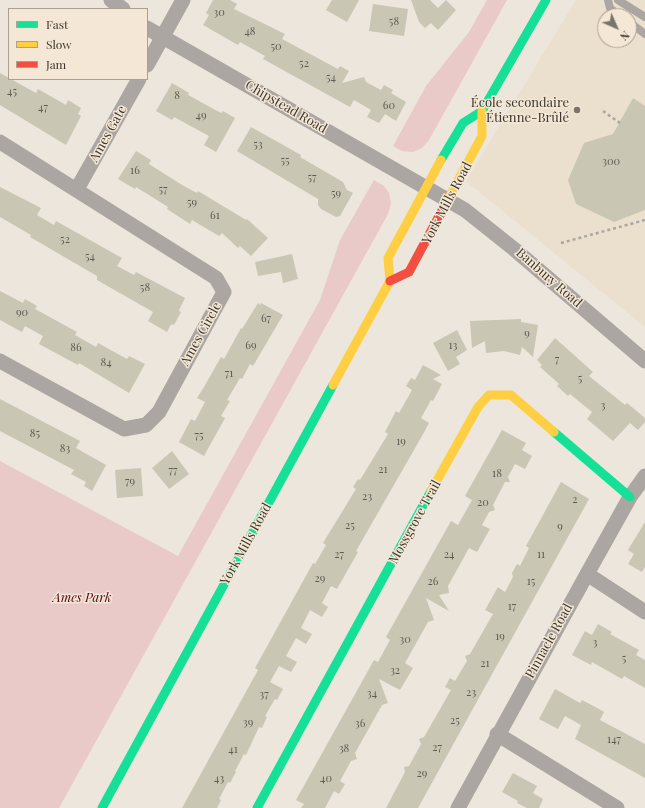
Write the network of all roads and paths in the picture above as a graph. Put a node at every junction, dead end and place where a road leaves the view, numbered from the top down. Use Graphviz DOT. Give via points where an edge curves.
graph roads {
  1 [pos="111,0"];
  2 [pos="183,0"];
  3 [pos="546,0"];
  4 [pos="618,0"];
  5 [pos="122,8"];
  6 [pos="645,17"];
  7 [pos="148,29"];
  8 [pos="163,37"];
  9 [pos="148,63"];
  10 [pos="138,80"];
  11 [pos="482,111"];
  12 [pos="603,111"];
  13 [pos="620,122"];
  14 [pos="0,142"];
  15 [pos="425,187"];
  16 [pos="77,189"];
  17 [pos="449,200"];
  18 [pos="645,220"];
  19 [pos="562,243"];
  20 [pos="390,281"];
  21 [pos="0,361"];
  22 [pos="645,361"];
  23 [pos="645,476"];
  24 [pos="630,497"];
  25 [pos="587,574"];
  26 [pos="645,612"];
  27 [pos="497,734"];
  28 [pos="102,808"];
  29 [pos="257,808"];
  30 [pos="458,808"];
  31 [pos="617,808"];
  1 -- 5 [label="street"];
  2 -- 8 [label="street"];
  3 -- 11 [label="main road, York Mills Road"];
  4 -- 6 [label="lane"];
  7 -- 8 [label="street, Chipstead Road"];
  8 -- 9 [label="street"];
  8 -- 15 [label="street, Chipstead Road"];
  10 -- 16 [label="street, Ames Gate"];
  11 -- 15 [label="main road, York Mills Road" via="463,123"];
  11 -- 17 [label="main road, York Mills Road" via="482,136"];
  12 -- 13 [label="path"];
  14 -- 16 [label="street, Ames Circle"];
  15 -- 17 [label="street, Chipstead Road"];
  15 -- 20 [label="main road, York Mills Road" via="388,258"];
  16 -- 21 [label="street, Ames Circle" via="216,278 224,292 159,412 146,425 124,429"];
  17 -- 20 [label="main road, York Mills Road" via="409,272"];
  17 -- 22 [label="street, Banbury Road" via="514,248"];
  18 -- 19 [label="path"];
  20 -- 28 [label="main road, York Mills Road"];
  23 -- 24 [label="street, Pinnacle Road"];
  24 -- 25 [label="street, Pinnacle Road"];
  24 -- 29 [label="main road, Mossgrove Trail" via="511,395 489,395 478,407"];
  25 -- 26 [label="street"];
  25 -- 27 [label="street, Pinnacle Road"];
  27 -- 30 [label="street, Pinnacle Road"];
  27 -- 31 [label="street"];
}
